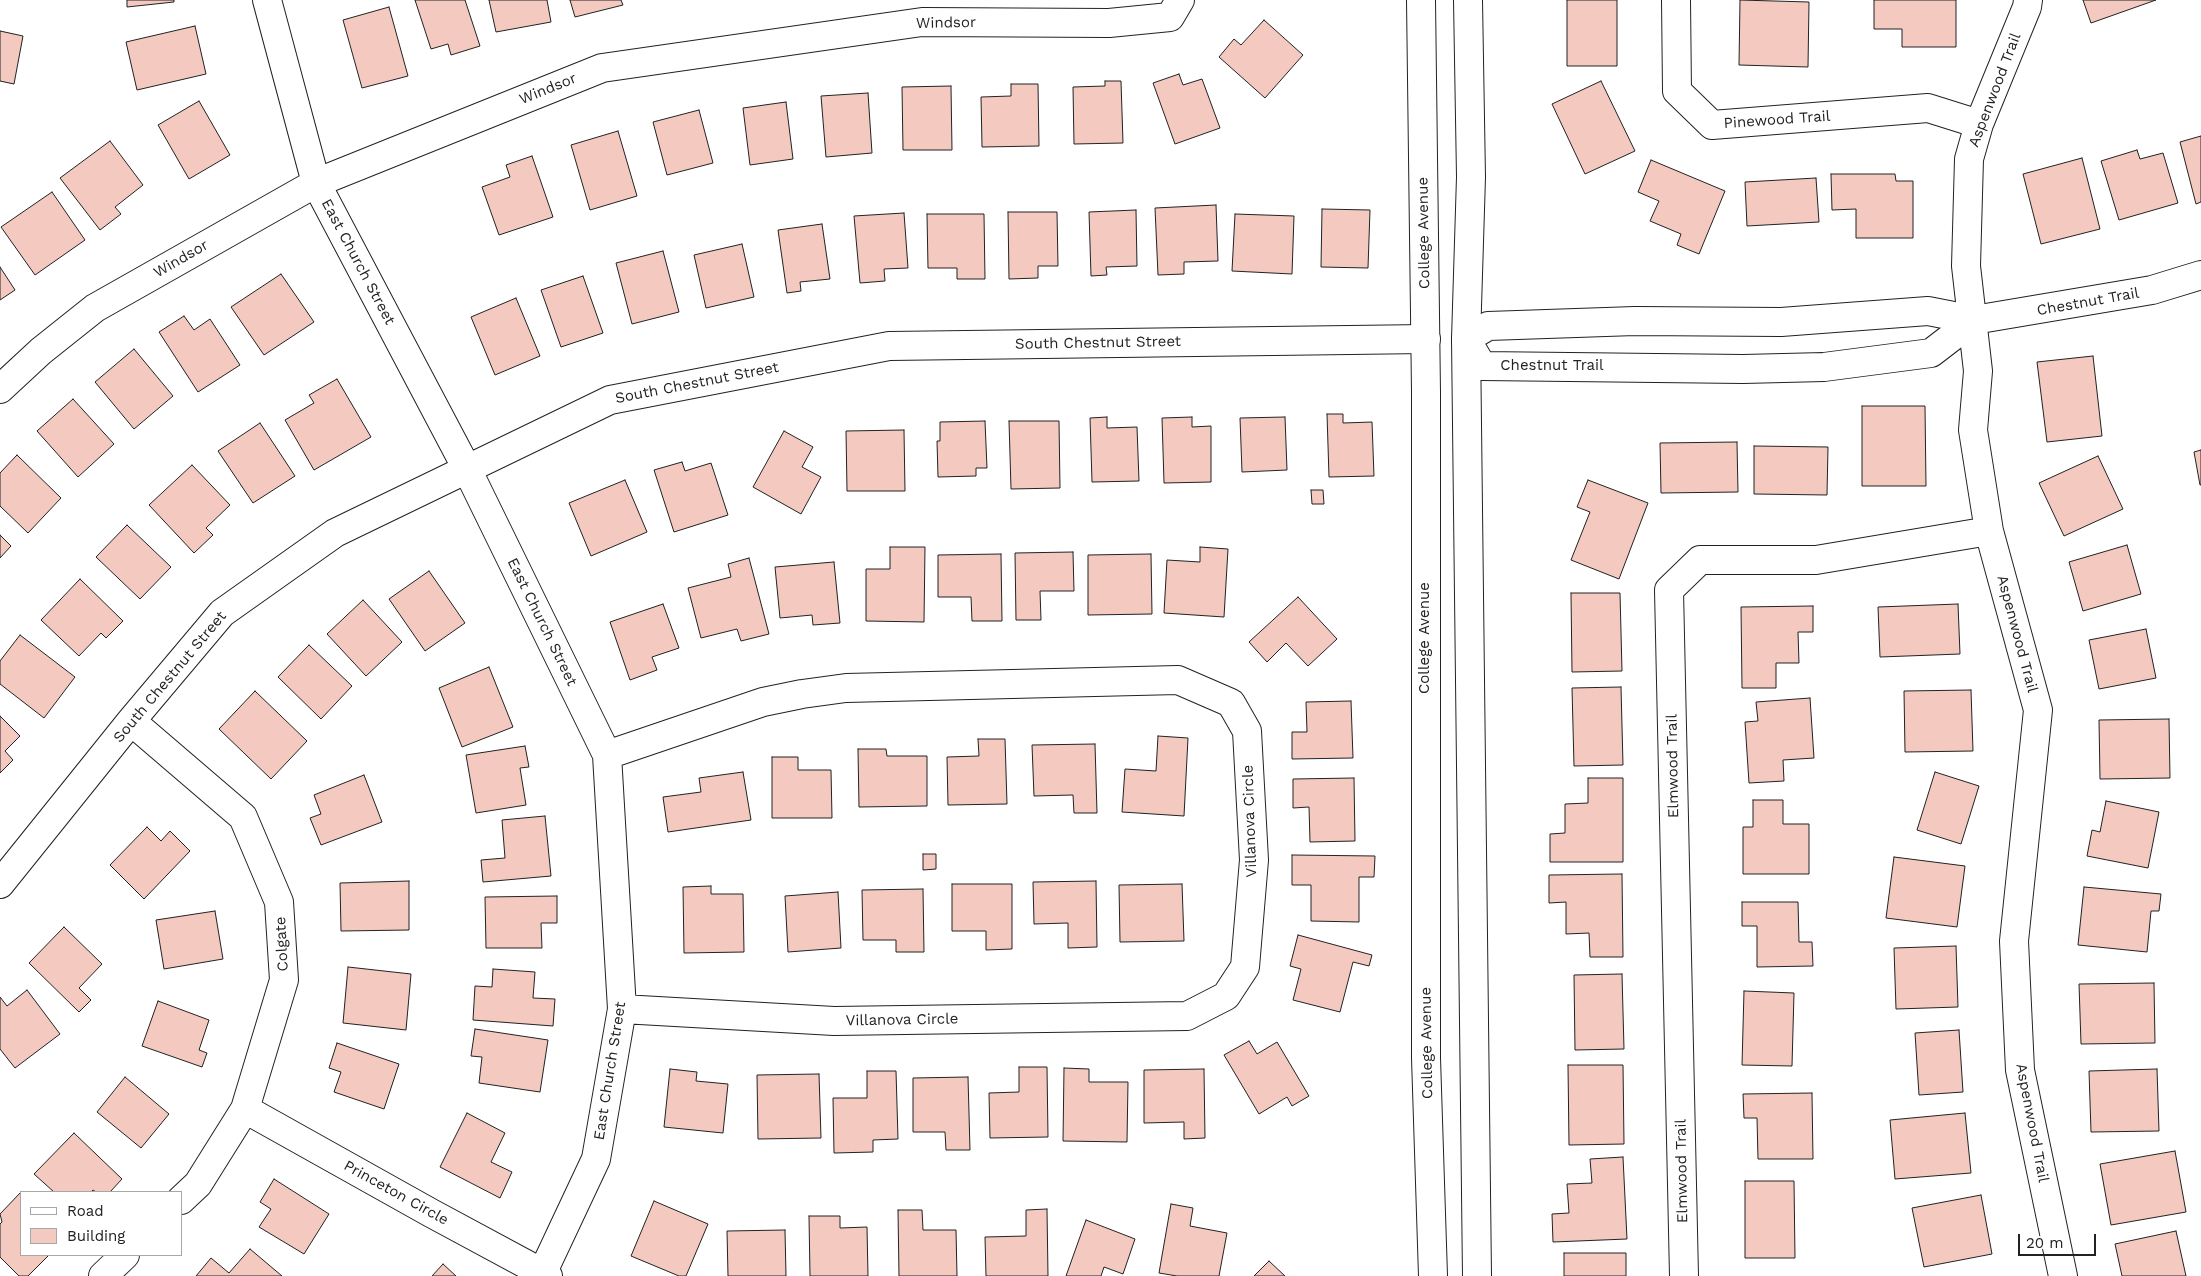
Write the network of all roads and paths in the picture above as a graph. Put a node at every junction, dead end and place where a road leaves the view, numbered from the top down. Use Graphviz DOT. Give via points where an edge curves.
graph roads {
  1 [pos="267,0"];
  2 [pos="1421,0"];
  3 [pos="1468,0"];
  4 [pos="1676,0"];
  5 [pos="2028,0"];
  6 [pos="1175,9"];
  7 [pos="1979,124"];
  8 [pos="316,183"];
  9 [pos="2201,275"];
  10 [pos="1974,320"];
  11 [pos="1466,338"];
  12 [pos="1426,339"];
  13 [pos="0,389"];
  14 [pos="467,469"];
  15 [pos="1989,530"];
  16 [pos="131,721"];
  17 [pos="607,755"];
  18 [pos="0,884"];
  19 [pos="622,1009"];
  20 [pos="245,1109"];
  21 [pos="182,1199"];
  22 [pos="124,1256"];
  23 [pos="544,1275"];
  24 [pos="103,1276"];
  25 [pos="1433,1276"];
  26 [pos="1477,1276"];
  27 [pos="1684,1276"];
  28 [pos="2062,1276"];
  1 -- 8 [label="street, East Church Street"];
  2 -- 12 [label="street, College Avenue"];
  3 -- 11 [label="street" via="1471,177"];
  4 -- 7 [label="street, Pinewood Trail" via="1677,91 1712,125 1928,108"];
  5 -- 7 [label="street, Aspenwood Trail"];
  6 -- 8 [label="street, Windsor" via="1109,23 922,22 602,68"];
  7 -- 10 [label="street, Aspenwood Trail" via="1969,159 1966,201 1966,266"];
  8 -- 13 [label="street, Windsor" via="96,308"];
  8 -- 14 [label="street, East Church Street"];
  9 -- 10 [label="street, Chestnut Trail" via="2152,290"];
  10 -- 11 [label="street, Chestnut Trail" via="1928,311 1781,322 1635,321 1488,326"];
  10 -- 11 [label="street, Chestnut Trail" via="1930,353 1824,367 1482,366"];
  10 -- 15 [label="street, Aspenwood Trail" via="1978,370 1973,430"];
  11 -- 12 [label="street, South Chestnut Street"];
  11 -- 26 [label="street"];
  12 -- 14 [label="street, South Chestnut Street" via="889,346 610,400"];
  12 -- 25 [label="street, College Avenue" via="1426,1058"];
  14 -- 16 [label="street, South Chestnut Street" via="335,532 222,613"];
  14 -- 17 [label="street, East Church Street"];
  15 -- 27 [label="street, Elmwood Trail" via="1816,560 1700,560 1669,590"];
  15 -- 28 [label="street, Aspenwood Trail" via="2038,710 2014,941 2020,1070"];
  16 -- 18 [label="street, South Chestnut Street"];
  16 -- 20 [label="street, Colgate" via="243,817 279,902 284,980"];
  17 -- 19 [label="street, East Church Street"];
  17 -- 19 [label="street, Villanova Circle" via="763,702 837,689 1178,680 1231,703 1247,731 1254,860 1245,966 1226,996 1187,1016 834,1021"];
  19 -- 23 [label="street, East Church Street" via="596,1159"];
  20 -- 21 [label="street, Colgate" via="198,1184"];
  20 -- 23 [label="street, Princeton Circle"];
  22 -- 24 [label="street"];
}
